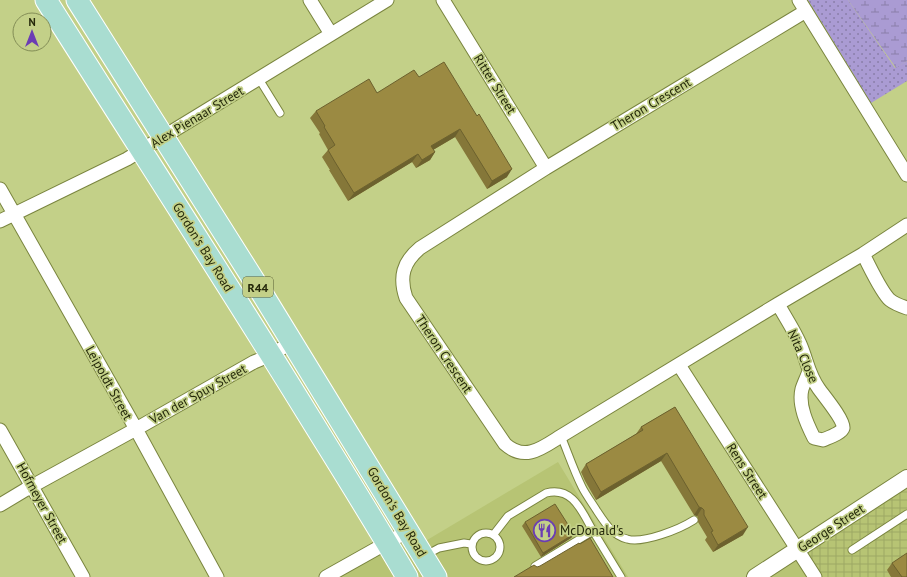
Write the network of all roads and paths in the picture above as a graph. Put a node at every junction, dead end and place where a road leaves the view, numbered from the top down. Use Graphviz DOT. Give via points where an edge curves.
graph roads {
  1 [pos="46,0"];
  2 [pos="76,0"];
  3 [pos="310,0"];
  4 [pos="387,0"];
  5 [pos="443,0"];
  6 [pos="803,5"];
  7 [pos="331,34"];
  8 [pos="259,79"];
  9 [pos="280,113"];
  10 [pos="163,137"];
  11 [pos="142,150"];
  12 [pos="546,168"];
  13 [pos="907,175"];
  14 [pos="0,189"];
  15 [pos="14,214"];
  16 [pos="0,220"];
  17 [pos="907,225"];
  18 [pos="863,254"];
  19 [pos="778,304"];
  20 [pos="907,308"];
  21 [pos="292,342"];
  22 [pos="271,355"];
  23 [pos="679,365"];
  24 [pos="809,371"];
  25 [pos="136,429"];
  26 [pos="0,430"];
  27 [pos="561,436"];
  28 [pos="907,478"];
  29 [pos="32,486"];
  30 [pos="0,505"];
  31 [pos="907,514"];
  32 [pos="694,520"];
  33 [pos="408,531"];
  34 [pos="593,531"];
  35 [pos="494,534"];
  36 [pos="388,543"];
  37 [pos="471,544"];
  38 [pos="798,549"];
  39 [pos="852,550"];
  40 [pos="424,557"];
  41 [pos="535,566"];
  42 [pos="83,577"];
  43 [pos="217,577"];
  44 [pos="326,577"];
  45 [pos="407,577"];
  46 [pos="436,577"];
  47 [pos="621,577"];
  48 [pos="755,577"];
  49 [pos="815,577"];
  1 -- 11 [label="main road, Gordon's Bay Road / R44"];
  2 -- 10 [label="main road, Gordon's Bay Road / R44"];
  3 -- 7 [label="street"];
  4 -- 7 [label="street, Alex Pienaar Street"];
  5 -- 12 [label="street, Ritter Street"];
  6 -- 12 [label="street, Theron Crescent"];
  6 -- 13 [label="street, Theron Crescent"];
  7 -- 8 [label="street, Alex Pienaar Street"];
  8 -- 9 [label="lane"];
  8 -- 10 [label="street, Alex Pienaar Street"];
  10 -- 11 [label="street, Alex Pienaar Street"];
  10 -- 21 [label="main road, Gordon's Bay Road / R44"];
  11 -- 15 [label="street, Alex Pienaar Street"];
  11 -- 22 [label="main road, Gordon's Bay Road / R44"];
  12 -- 27 [label="street, Theron Crescent" via="413,253 408,260 402,283 406,298 505,444 523,453 539,449"];
  14 -- 15 [label="street, Leipoldt Street"];
  15 -- 16 [label="street, Alex Pienaar Street"];
  15 -- 25 [label="street, Leipoldt Street"];
  17 -- 18 [label="street, Theron Crescent"];
  18 -- 19 [label="street, Theron Crescent"];
  18 -- 20 [label="street" via="883,293 890,300"];
  19 -- 23 [label="street, Theron Crescent"];
  19 -- 24 [label="street, Nita Close" via="800,344"];
  21 -- 22 [label="street, Van der Spuy Street"];
  21 -- 33 [label="main road, Gordon's Bay Road / R44"];
  22 -- 25 [label="street, Van der Spuy Street" via="254,362"];
  22 -- 36 [label="main road, Gordon's Bay Road / R44"];
  23 -- 27 [label="street, Theron Crescent"];
  23 -- 38 [label="street, Rens Street"];
  24 -- 24 [label="street, Nita Close" via="843,427 839,432 823,440 814,438 801,402 802,390"];
  25 -- 29 [label="street, Van der Spuy Street"];
  25 -- 43 [label="street, Leipoldt Street"];
  26 -- 29 [label="street, Hofmeyer Street"];
  27 -- 32 [label="lane" via="582,488 608,527 618,536 629,540 644,539 664,534"];
  28 -- 38 [label="street, George Street"];
  29 -- 30 [label="street, Van der Spuy Street"];
  29 -- 42 [label="street, Hofmeyer Street"];
  31 -- 39 [label="lane"];
  33 -- 36 [label="street"];
  33 -- 40 [label="main road, Gordon's Bay Road / R44"];
  34 -- 35 [label="lane" via="572,498 562,492 551,491 508,516"];
  34 -- 41 [label="lane"];
  34 -- 47 [label="lane"];
  35 -- 37 [label="lane" via="483,532 477,535"];
  35 -- 37 [label="lane" via="500,544 498,555 494,559 478,559"];
  36 -- 44 [label="street"];
  36 -- 45 [label="main road, Gordon's Bay Road / R44"];
  37 -- 40 [label="lane" via="439,548"];
  38 -- 48 [label="street, George Street"];
  38 -- 49 [label="street, Rens Street"];
  40 -- 46 [label="main road, Gordon's Bay Road / R44"];
}
